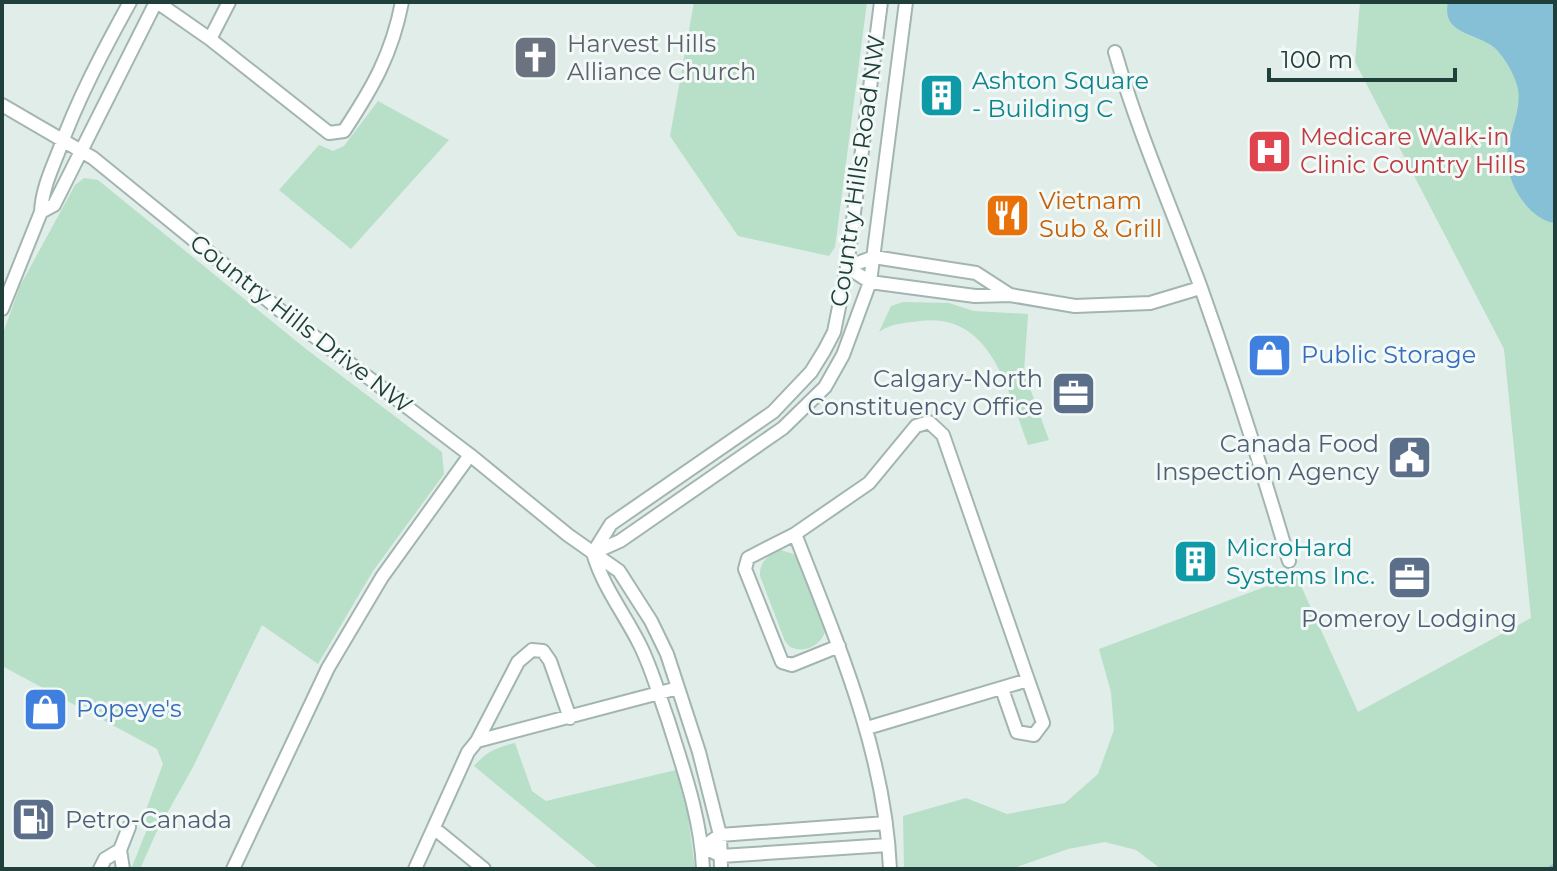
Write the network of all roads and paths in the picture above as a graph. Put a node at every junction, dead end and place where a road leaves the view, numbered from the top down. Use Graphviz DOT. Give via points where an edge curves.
graph roads {
  1 [pos="130,2"];
  2 [pos="156,2"];
  3 [pos="229,2"];
  4 [pos="402,2"];
  5 [pos="881,2"];
  6 [pos="906,2"];
  7 [pos="210,39"];
  8 [pos="1115,52"];
  9 [pos="2,105"];
  10 [pos="63,139"];
  11 [pos="80,149"];
  12 [pos="41,212"];
  13 [pos="874,257"];
  14 [pos="847,267"];
  15 [pos="870,282"];
  16 [pos="1200,288"];
  17 [pos="1010,295"];
  18 [pos="2,309"];
  19 [pos="470,455"];
  20 [pos="795,534"];
  21 [pos="593,553"];
  22 [pos="1289,561"];
  23 [pos="839,646"];
  24 [pos="1028,680"];
  25 [pos="678,688"];
  26 [pos="1002,689"];
  27 [pos="659,693"];
  28 [pos="570,718"];
  29 [pos="867,728"];
  30 [pos="477,741"];
  31 [pos="129,827"];
  32 [pos="435,829"];
  33 [pos="720,835"];
  34 [pos="887,835"];
  35 [pos="703,847"];
  36 [pos="120,850"];
  37 [pos="721,863"];
  38 [pos="100,869"];
  39 [pos="123,869"];
  40 [pos="233,869"];
  41 [pos="415,869"];
  42 [pos="484,869"];
  43 [pos="703,869"];
  44 [pos="890,869"];
  1 -- 10 [label="street"];
  2 -- 7 [label="street"];
  2 -- 11 [label="street"];
  3 -- 7 [label="street"];
  4 -- 7 [label="street" via="397,30 375,84 344,131 329,133"];
  5 -- 14 [label="street, Country Hills Road NW"];
  6 -- 13 [label="street, Country Hills Road NW"];
  8 -- 16 [label="street"];
  9 -- 10 [label="street, Country Hills Drive NW"];
  10 -- 11 [label="street, Country Hills Drive NW"];
  10 -- 12 [label="street"];
  11 -- 12 [label="street" via="54,205"];
  11 -- 19 [label="street, Country Hills Drive NW"];
  12 -- 18 [label="street"];
  13 -- 14 [label="street"];
  13 -- 15 [label="street, Country Hills Road NW"];
  13 -- 17 [label="street" via="976,273"];
  14 -- 15 [label="street"];
  14 -- 21 [label="street, Country Hills Road NW" via="834,332 790,396 611,524"];
  15 -- 17 [label="street" via="975,296"];
  15 -- 21 [label="street, Country Hills Road NW" via="843,355 803,411 620,541"];
  16 -- 17 [label="street" via="1150,303 1120,305 1075,306"];
  16 -- 22 [label="street"];
  19 -- 21 [label="street, Country Hills Drive NW"];
  19 -- 40 [label="street" via="382,577 328,668"];
  20 -- 23 [label="street"];
  20 -- 23 [label="street" via="748,558 745,569 782,662 792,665"];
  20 -- 24 [label="street" via="869,483 916,426 929,422 943,435"];
  21 -- 25 [label="street, Country Hills Drive NW" via="619,571 639,601"];
  21 -- 27 [label="street, Country Hills Drive NW" via="601,580 641,648"];
  23 -- 29 [label="street"];
  24 -- 26 [label="street"];
  24 -- 26 [label="street" via="1043,723 1034,735 1017,732"];
  25 -- 27 [label="street"];
  25 -- 33 [label="street, Country Hills Drive NW"];
  26 -- 29 [label="street"];
  27 -- 28 [label="street"];
  27 -- 35 [label="street, Country Hills Drive NW"];
  28 -- 30 [label="street"];
  28 -- 30 [label="street" via="550,661 543,651 532,650 518,662"];
  29 -- 34 [label="street"];
  30 -- 32 [label="street"];
  31 -- 36 [label="street"];
  32 -- 41 [label="street"];
  32 -- 42 [label="street"];
  33 -- 34 [label="street"];
  33 -- 35 [label="street"];
  33 -- 37 [label="street, Country Hills Drive NW"];
  34 -- 37 [label="street"];
  34 -- 44 [label="street"];
  35 -- 37 [label="street"];
  35 -- 43 [label="street, Country Hills Drive NW"];
  36 -- 38 [label="street"];
  36 -- 39 [label="street"];
}
